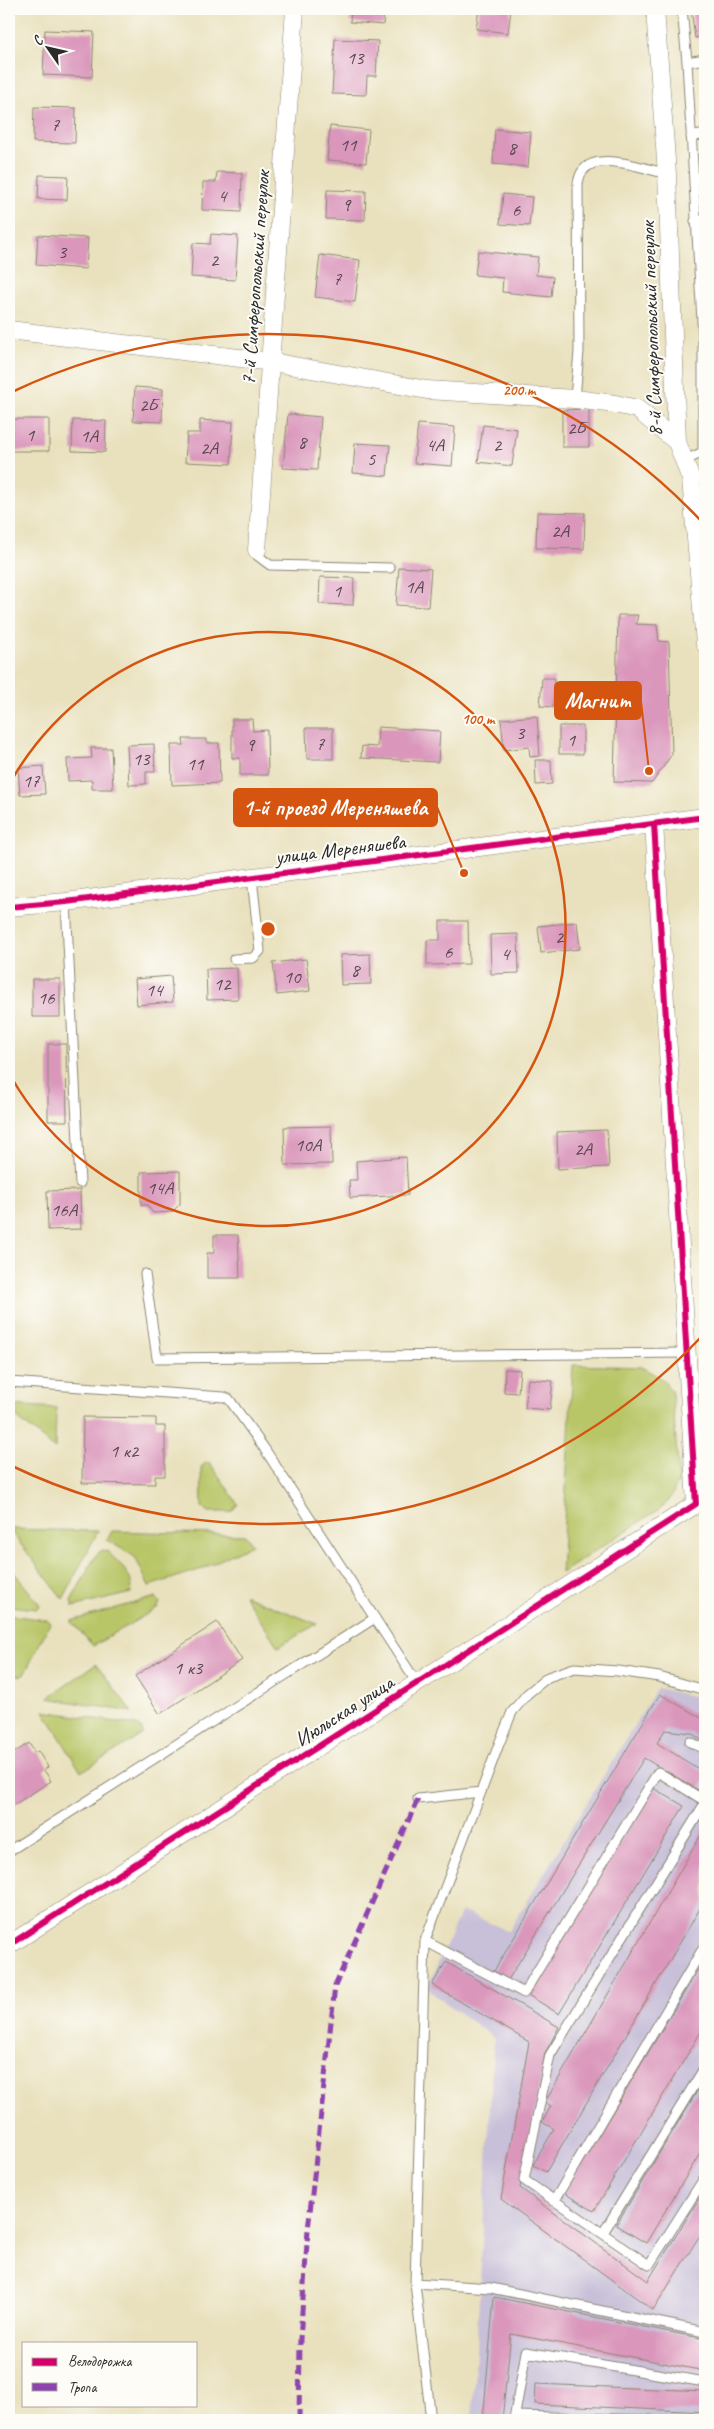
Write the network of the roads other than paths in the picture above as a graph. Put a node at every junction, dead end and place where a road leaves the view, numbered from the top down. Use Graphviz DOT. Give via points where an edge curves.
graph roads {
  1 [pos="295,9"];
  2 [pos="655,9"];
  3 [pos="682,9"];
  4 [pos="705,59"];
  5 [pos="687,62"];
  6 [pos="705,134"];
  7 [pos="691,137"];
  8 [pos="667,174"];
  9 [pos="705,220"];
  10 [pos="695,221"];
  11 [pos="9,330"];
  12 [pos="704,338"];
  13 [pos="272,362"];
  14 [pos="575,399"];
  15 [pos="677,442"];
  16 [pos="704,451"];
  17 [pos="684,461"];
  18 [pos="700,516"];
  19 [pos="256,550"];
  20 [pos="390,568"];
  21 [pos="705,644"];
  22 [pos="705,817"];
  23 [pos="654,824"];
  24 [pos="252,878"];
  25 [pos="66,902"];
  26 [pos="9,908"];
  27 [pos="234,959"];
  28 [pos="80,1183"];
  29 [pos="145,1274"];
  30 [pos="686,1353"];
  31 [pos="9,1382"];
  32 [pos="375,1618"];
  33 [pos="417,1683"];
  34 [pos="705,1690"];
  35 [pos="690,1742"];
  36 [pos="705,1749"];
  37 [pos="481,1792"];
  38 [pos="418,1799"];
  39 [pos="705,1802"];
  40 [pos="9,1851"];
  41 [pos="425,1941"];
  42 [pos="705,1945"];
  43 [pos="9,1946"];
  44 [pos="705,2067"];
  45 [pos="705,2176"];
  46 [pos="554,2200"];
  47 [pos="603,2233"];
  48 [pos="415,2283"];
  49 [pos="705,2332"];
  50 [pos="705,2382"];
  51 [pos="514,2418"];
  52 [pos="431,2420"];
  53 [pos="651,2420"];
  1 -- 13 [label="street, 7-й Симферопольский переулок"];
  2 -- 8 [label="street, 8-й Симферопольский переулок"];
  3 -- 5 [label="lane"];
  4 -- 5 [label="lane"];
  5 -- 7 [label="lane"];
  6 -- 7 [label="lane"];
  7 -- 10 [label="lane"];
  8 -- 14 [label="lane" via="610,161 598,161 582,172 578,183 579,350"];
  8 -- 15 [label="street, 8-й Симферопольский переулок"];
  9 -- 10 [label="lane"];
  10 -- 12 [label="lane"];
  11 -- 13 [label="street"];
  12 -- 16 [label="lane"];
  13 -- 14 [label="street" via="428,390"];
  13 -- 19 [label="street, 7-й Симферопольский переулок"];
  14 -- 15 [label="street" via="637,409"];
  15 -- 17 [label="street, 8-й Симферопольский переулок"];
  16 -- 17 [label="lane"];
  17 -- 18 [label="street, 8-й Симферопольский переулок"];
  18 -- 21 [label="street, 8-й Симферопольский переулок"];
  19 -- 20 [label="lane" via="258,556 270,565"];
  22 -- 23 [label="street, улица Мереняшева"];
  23 -- 24 [label="street, улица Мереняшева"];
  23 -- 30 [label="street"];
  24 -- 25 [label="street, улица Мереняшева"];
  24 -- 27 [label="lane" via="260,951 253,958"];
  25 -- 26 [label="street, улица Мереняшева"];
  25 -- 28 [label="lane"];
  29 -- 30 [label="lane" via="157,1358"];
  30 -- 33 [label="street, Июльская улица" via="696,1504"];
  31 -- 32 [label="lane" via="224,1397 230,1400"];
  32 -- 33 [label="lane"];
  32 -- 40 [label="lane"];
  33 -- 43 [label="street, Июльская улица"];
  34 -- 37 [label="lane" via="659,1677 618,1671 574,1668 548,1677 512,1712"];
  35 -- 36 [label="lane"];
  37 -- 38 [label="lane"];
  37 -- 41 [label="lane"];
  39 -- 41 [label="lane" via="658,1772 524,1993"];
  39 -- 46 [label="lane" via="550,2056 524,2180"];
  41 -- 48 [label="lane"];
  42 -- 46 [label="lane"];
  44 -- 47 [label="lane"];
  45 -- 47 [label="lane" via="649,2265"];
  46 -- 47 [label="lane"];
  48 -- 49 [label="lane" via="491,2288"];
  48 -- 52 [label="lane"];
  50 -- 51 [label="lane" via="526,2352"];
  51 -- 53 [label="lane"];
}
